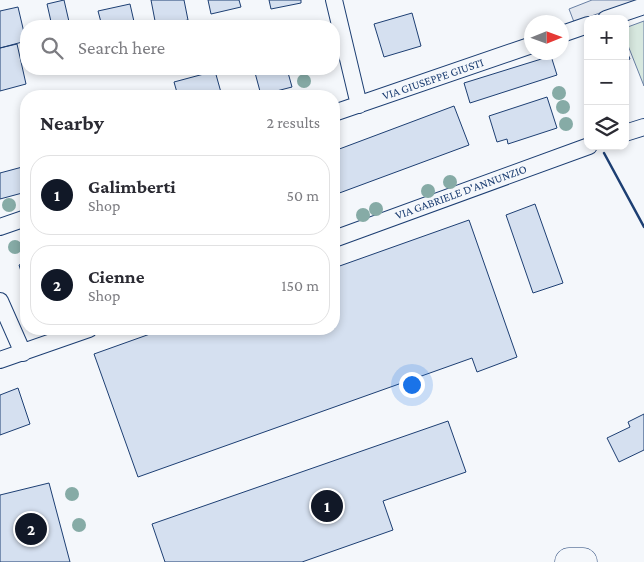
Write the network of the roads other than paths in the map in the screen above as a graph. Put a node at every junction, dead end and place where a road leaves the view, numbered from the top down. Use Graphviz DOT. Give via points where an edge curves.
graph roads {
  1 [pos="334,0"];
  2 [pos="644,6"];
  3 [pos="618,15"];
  4 [pos="339,20"];
  5 [pos="340,25"];
  6 [pos="584,26"];
  7 [pos="569,32"];
  8 [pos="524,48"];
  9 [pos="359,105"];
  10 [pos="340,111"];
  11 [pos="644,127"];
  12 [pos="629,132"];
  13 [pos="584,148"];
  14 [pos="20,220"];
  15 [pos="0,226"];
  16 [pos="340,237"];
  17 [pos="0,301"];
  18 [pos="72,335"];
  19 [pos="23,353"];
  20 [pos="0,360"];
  21 [pos="569,562"];
  22 [pos="583,562"];
  1 -- 4 [label="street"];
  2 -- 3 [label="street"];
  5 -- 9 [label="street"];
  6 -- 7 [label="street"];
  8 -- 9 [label="street, VIA GIUSEPPE GIUSTI"];
  9 -- 10 [label="street, VIA GIUSEPPE GIUSTI"];
  11 -- 12 [label="street"];
  13 -- 16 [label="street, VIA GABRIELE D'ANNUNZIO"];
  14 -- 15 [label="street"];
  17 -- 19 [label="street"];
  18 -- 19 [label="street"];
  19 -- 20 [label="street"];
  21 -- 22 [label="highway"];
}
